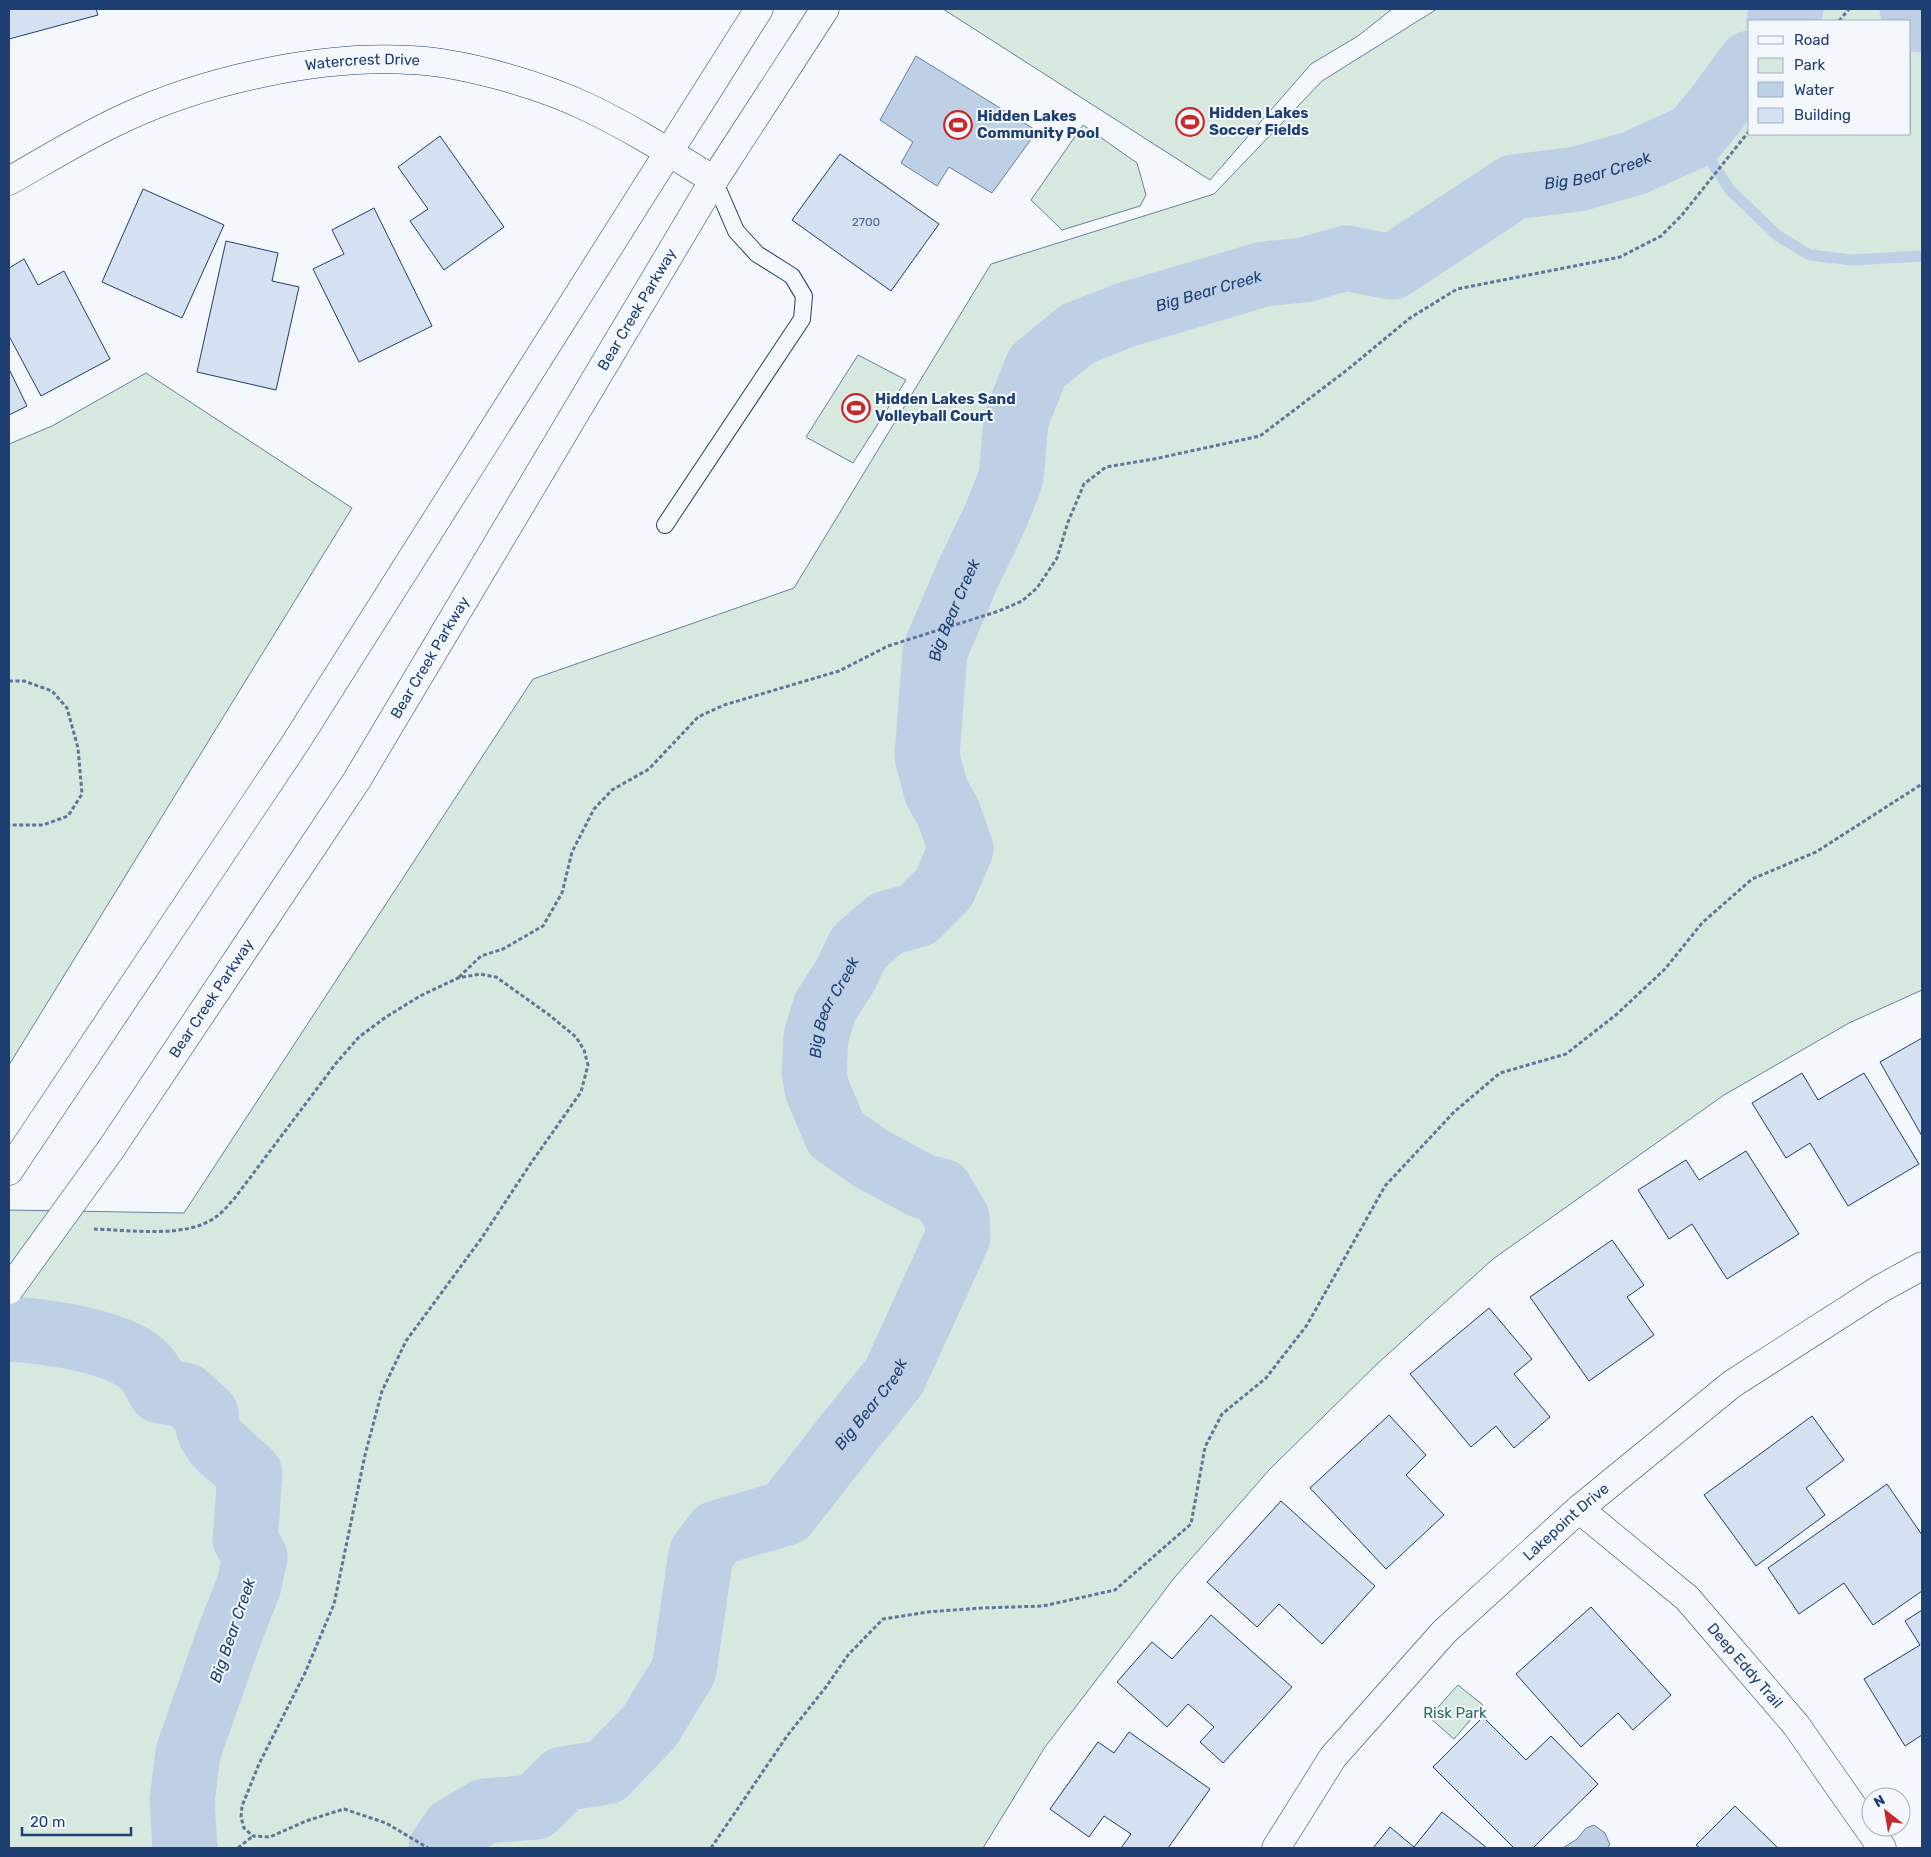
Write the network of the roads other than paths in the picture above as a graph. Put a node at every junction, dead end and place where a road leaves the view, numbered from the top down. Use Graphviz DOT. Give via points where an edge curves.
graph roads {
  1 [pos="759,9"];
  2 [pos="825,9"];
  3 [pos="669,152"];
  4 [pos="714,180"];
  5 [pos="9,182"];
  6 [pos="665,525"];
  7 [pos="12,1166"];
  8 [pos="1922,1266"];
  9 [pos="9,1290"];
  10 [pos="1579,1509"];
  11 [pos="1276,1848"];
  12 [pos="1882,1848"];
  1 -- 3 [label="main road"];
  2 -- 4 [label="main road, Bear Creek Parkway"];
  3 -- 4 [label="main road, Watercrest Drive"];
  3 -- 5 [label="main road, Watercrest Drive" via="588,107 483,72 411,60 340,61 255,75 166,100 122,118"];
  3 -- 7 [label="main road" via="296,742"];
  4 -- 6 [label="lane" via="736,231 757,254 792,276 804,296 802,319"];
  4 -- 9 [label="main road, Bear Creek Parkway, bridge" via="357,780 111,1150"];
  8 -- 10 [label="main road, Lakepoint Drive" via="1880,1289 1732,1384"];
  10 -- 11 [label="main road, Lakepoint Drive" via="1444,1632 1333,1757"];
  10 -- 12 [label="main road, Deep Eddy Trail" via="1687,1598 1796,1725"];
}
